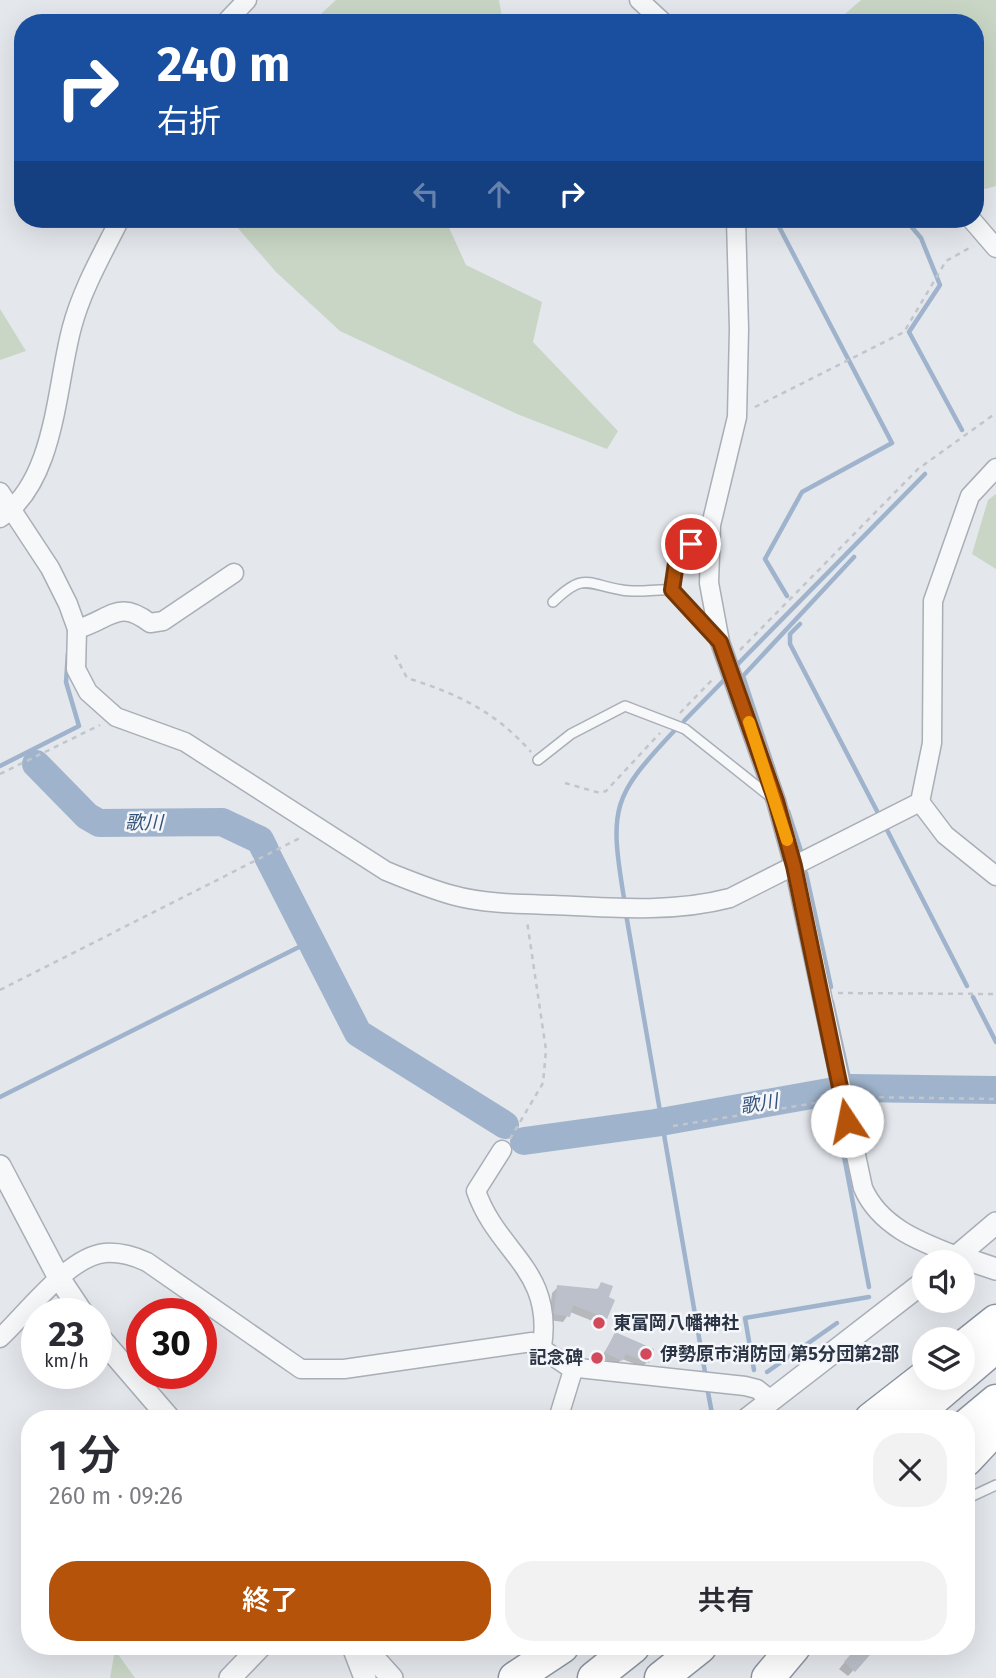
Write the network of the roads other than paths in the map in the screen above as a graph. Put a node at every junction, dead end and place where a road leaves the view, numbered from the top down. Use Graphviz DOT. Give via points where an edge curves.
graph roads {
  1 [pos="247,0"];
  2 [pos="639,0"];
  3 [pos="234,14"];
  4 [pos="654,14"];
  5 [pos="116,228"];
  6 [pos="736,228"];
  7 [pos="979,228"];
  8 [pos="992,243"];
  9 [pos="996,468"];
  10 [pos="0,492"];
  11 [pos="6,514"];
  12 [pos="711,525"];
  13 [pos="234,573"];
  14 [pos="672,590"];
  15 [pos="553,602"];
  16 [pos="77,629"];
  17 [pos="720,642"];
  18 [pos="538,760"];
  19 [pos="776,801"];
  20 [pos="920,802"];
  21 [pos="794,866"];
  22 [pos="996,876"];
  23 [pos="502,1150"];
  24 [pos="0,1166"];
  25 [pos="996,1223"];
  26 [pos="935,1250"];
  27 [pos="964,1250"];
  28 [pos="975,1264"];
  29 [pos="996,1269"];
  30 [pos="59,1278"];
  31 [pos="912,1291"];
  32 [pos="72,1298"];
  33 [pos="0,1338"];
  34 [pos="542,1346"];
  35 [pos="112,1352"];
  36 [pos="574,1367"];
  37 [pos="912,1387"];
  38 [pos="944,1390"];
  39 [pos="771,1400"];
  40 [pos="996,1401"];
  41 [pos="162,1410"];
  42 [pos="561,1410"];
  43 [pos="758,1410"];
  44 [pos="883,1410"];
  45 [pos="921,1410"];
  46 [pos="975,1418"];
  47 [pos="996,1428"];
  48 [pos="975,1450"];
  49 [pos="996,1485"];
  50 [pos="975,1495"];
  51 [pos="253,1655"];
  52 [pos="356,1655"];
  53 [pos="371,1655"];
  54 [pos="550,1655"];
  55 [pos="623,1655"];
  56 [pos="690,1655"];
  57 [pos="787,1655"];
  58 [pos="230,1678"];
  59 [pos="365,1678"];
  60 [pos="392,1678"];
  61 [pos="516,1678"];
  62 [pos="594,1678"];
  63 [pos="661,1678"];
  64 [pos="768,1678"];
  1 -- 3 [label="street"];
  2 -- 4 [label="street"];
  5 -- 11 [label="street" via="72,326 49,444"];
  6 -- 12 [label="street" via="737,416"];
  7 -- 8 [label="street"];
  9 -- 20 [label="street" via="970,496 933,601 932,743"];
  10 -- 11 [label="street"];
  11 -- 16 [label="street" via="50,568"];
  12 -- 14 [label="lane" via="676,563"];
  12 -- 17 [label="street" via="709,583"];
  13 -- 16 [label="street" via="163,621 150,623 135,611 118,610"];
  14 -- 15 [label="lane" via="622,590 587,580 575,583"];
  14 -- 17 [label="lane"];
  16 -- 21 [label="street" via="76,669 88,692 116,717 185,742 386,872 415,883 455,896 631,909 701,905 730,898"];
  17 -- 19 [label="street"];
  18 -- 19 [label="lane" via="571,734 625,706 685,729"];
  19 -- 21 [label="street"];
  20 -- 21 [label="street"];
  20 -- 22 [label="street" via="945,835"];
  21 -- 26 [label="street" via="856,1166 868,1198 895,1226"];
  23 -- 34 [label="street" via="476,1191 483,1212 536,1281 544,1305"];
  24 -- 30 [label="street"];
  25 -- 27 [label="street"];
  28 -- 29 [label="street"];
  30 -- 32 [label="street"];
  30 -- 33 [label="street"];
  30 -- 34 [label="street" via="103,1253 132,1255 172,1277 301,1369 344,1369 532,1342"];
  31 -- 39 [label="street"];
  34 -- 36 [label="street"];
  35 -- 41 [label="street"];
  36 -- 39 [label="street" via="751,1387"];
  36 -- 42 [label="street"];
  37 -- 44 [label="highway"];
  38 -- 45 [label="highway"];
  39 -- 43 [label="street"];
  40 -- 46 [label="highway"];
  47 -- 48 [label="highway"];
  49 -- 50 [label="lane"];
  51 -- 58 [label="street"];
  52 -- 59 [label="street"];
  53 -- 60 [label="street"];
  54 -- 61 [label="highway"];
  55 -- 62 [label="highway"];
  56 -- 63 [label="highway"];
  57 -- 64 [label="highway"];
}
